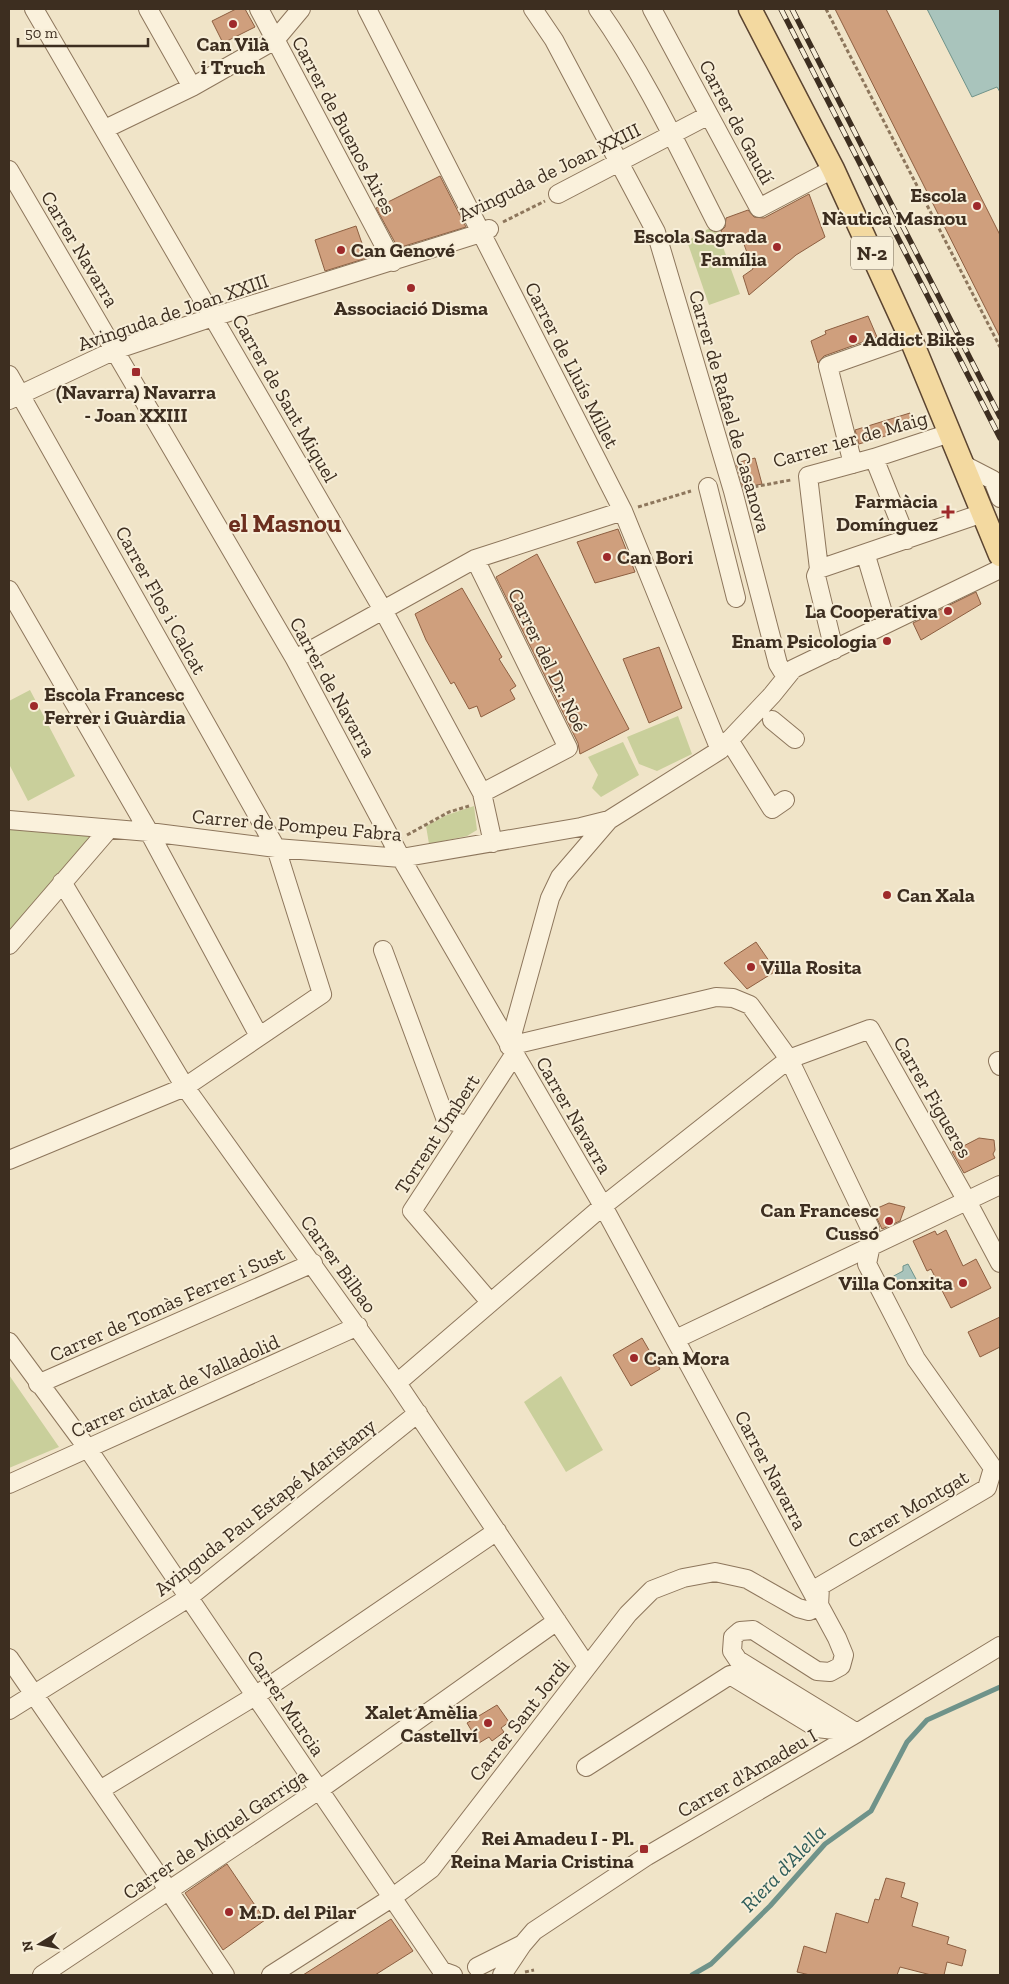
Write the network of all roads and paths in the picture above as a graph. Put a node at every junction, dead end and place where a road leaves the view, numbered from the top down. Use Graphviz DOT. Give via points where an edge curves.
graph roads {
  1 [pos="34,9"];
  2 [pos="148,9"];
  3 [pos="259,9"];
  4 [pos="301,9"];
  5 [pos="367,9"];
  6 [pos="533,9"];
  7 [pos="598,9"];
  8 [pos="652,9"];
  9 [pos="750,9"];
  10 [pos="826,9"];
  11 [pos="279,34"];
  12 [pos="192,87"];
  13 [pos="709,115"];
  14 [pos="104,129"];
  15 [pos="672,135"];
  16 [pos="618,164"];
  17 [pos="833,169"];
  18 [pos="9,170"];
  19 [pos="558,194"];
  20 [pos="716,222"];
  21 [pos="485,231"];
  22 [pos="393,262"];
  23 [pos="213,317"];
  24 [pos="910,337"];
  25 [pos="1000,347"];
  26 [pos="115,350"];
  27 [pos="9,375"];
  28 [pos="14,397"];
  29 [pos="950,433"];
  30 [pos="874,458"];
  31 [pos="853,464"];
  32 [pos="962,464"];
  33 [pos="808,476"];
  34 [pos="708,486"];
  35 [pos="733,491"];
  36 [pos="1000,498"];
  37 [pos="623,511"];
  38 [pos="983,513"];
  39 [pos="906,540"];
  40 [pos="1000,555"];
  41 [pos="476,559"];
  42 [pos="867,559"];
  43 [pos="818,569"];
  44 [pos="1000,569"];
  45 [pos="9,590"];
  46 [pos="736,598"];
  47 [pos="383,610"];
  48 [pos="884,616"];
  49 [pos="834,650"];
  50 [pos="295,659"];
  51 [pos="786,677"];
  52 [pos="772,720"];
  53 [pos="795,739"];
  54 [pos="724,745"];
  55 [pos="483,797"];
  56 [pos="785,800"];
  57 [pos="9,820"];
  58 [pos="609,820"];
  59 [pos="109,829"];
  60 [pos="149,832"];
  61 [pos="393,842"];
  62 [pos="493,843"];
  63 [pos="276,848"];
  64 [pos="402,858"];
  65 [pos="62,882"];
  66 [pos="9,945"];
  67 [pos="383,950"];
  68 [pos="259,1036"];
  69 [pos="512,1050"];
  70 [pos="789,1059"];
  71 [pos="185,1087"];
  72 [pos="468,1125"];
  73 [pos="9,1158"];
  74 [pos="1000,1185"];
  75 [pos="967,1201"];
  76 [pos="603,1206"];
  77 [pos="871,1245"];
  78 [pos="313,1263"];
  79 [pos="1000,1263"];
  80 [pos="490,1302"];
  81 [pos="358,1326"];
  82 [pos="676,1339"];
  83 [pos="9,1342"];
  84 [pos="398,1383"];
  85 [pos="38,1384"];
  86 [pos="418,1413"];
  87 [pos="88,1449"];
  88 [pos="9,1484"];
  89 [pos="497,1531"];
  90 [pos="816,1594"];
  91 [pos="188,1598"];
  92 [pos="558,1621"];
  93 [pos="1000,1646"];
  94 [pos="9,1658"];
  95 [pos="587,1666"];
  96 [pos="33,1695"];
  97 [pos="255,1696"];
  98 [pos="9,1710"];
  99 [pos="857,1733"];
  100 [pos="586,1767"];
  101 [pos="100,1790"];
  102 [pos="319,1790"];
  103 [pos="169,1891"];
  104 [pos="393,1897"];
  105 [pos="522,1945"];
  106 [pos="477,1967"];
  107 [pos="534,1970"];
  108 [pos="524,1972"];
  109 [pos="42,1975"];
  110 [pos="225,1975"];
  111 [pos="271,1975"];
  112 [pos="453,1975"];
  113 [pos="458,1975"];
  114 [pos="497,1975"];
  115 [pos="502,1975"];
  1 -- 14 [label="street, Carrer de Sant Miquel"];
  2 -- 12 [label="street"];
  3 -- 11 [label="street, Carrer de Buenos Aires"];
  4 -- 11 [label="street"];
  5 -- 21 [label="street, Carrer de Lluís Millet"];
  6 -- 16 [label="street, Carrer de Rafael de Casanova" via="554,40"];
  7 -- 15 [label="street"];
  8 -- 13 [label="street, Carrer de Gaudí"];
  9 -- 17 [label="main road, N-2"];
  10 -- 25 [label="path"];
  11 -- 12 [label="street"];
  11 -- 22 [label="street, Carrer de Buenos Aires"];
  12 -- 14 [label="street"];
  13 -- 15 [label="street, Avinguda de Joan XXIII"];
  13 -- 17 [label="street, Carrer de Gaudí" via="759,208"];
  14 -- 23 [label="street, Carrer de Sant Miquel"];
  15 -- 16 [label="street, Avinguda de Joan XXIII"];
  15 -- 20 [label="street"];
  16 -- 19 [label="street, Avinguda de Joan XXIII"];
  16 -- 35 [label="street, Carrer de Rafael de Casanova" via="656,232"];
  17 -- 24 [label="main road, N-2"];
  18 -- 26 [label="street, Carrer Navarra"];
  19 -- 21 [label="path, Avinguda de Joan XXIII"];
  21 -- 22 [label="street, Avinguda de Joan XXIII"];
  21 -- 37 [label="street, Carrer de Lluís Millet"];
  22 -- 23 [label="street, Avinguda de Joan XXIII"];
  23 -- 26 [label="street, Avinguda de Joan XXIII"];
  23 -- 47 [label="street, Carrer de Sant Miquel"];
  24 -- 29 [label="main road, N-2"];
  24 -- 31 [label="street" via="828,366"];
  26 -- 28 [label="street, Avinguda de Joan XXIII"];
  26 -- 50 [label="street, Carrer de Navarra"];
  27 -- 28 [label="street, Carrer Flos i Calcat"];
  28 -- 63 [label="street, Carrer Flos i Calcat"];
  29 -- 30 [label="street, Carrer 1er de Maig"];
  29 -- 32 [label="main road, N-2"];
  30 -- 31 [label="street, Carrer 1er de Maig"];
  30 -- 39 [label="street"];
  31 -- 33 [label="street, Carrer 1er de Maig"];
  32 -- 36 [label="street" via="993,480"];
  32 -- 38 [label="main road, N-2"];
  33 -- 35 [label="path, Carrer 1er de Maig"];
  33 -- 43 [label="street"];
  34 -- 37 [label="path"];
  34 -- 46 [label="street"];
  35 -- 51 [label="street, Carrer de Rafael de Casanova" via="778,664"];
  37 -- 41 [label="street"];
  37 -- 54 [label="street, Carrer de Lluís Millet"];
  38 -- 39 [label="street"];
  38 -- 40 [label="main road, N-2"];
  39 -- 43 [label="street"];
  41 -- 47 [label="street"];
  41 -- 55 [label="street, Carrer del Dr. Noé" via="568,748"];
  42 -- 48 [label="street"];
  43 -- 49 [label="street" via="816,576"];
  44 -- 49 [label="street"];
  45 -- 60 [label="street"];
  47 -- 50 [label="street"];
  47 -- 55 [label="street, Carrer de Sant Miquel"];
  49 -- 51 [label="street" via="793,670"];
  50 -- 61 [label="street, Carrer de Navarra"];
  51 -- 54 [label="street"];
  52 -- 53 [label="street"];
  54 -- 56 [label="street, Carrer de Lluís Millet" via="772,808"];
  54 -- 58 [label="street"];
  55 -- 61 [label="path"];
  55 -- 62 [label="street, Carrer de Sant Miquel"];
  57 -- 59 [label="street, Carrer de Pompeu Fabra"];
  58 -- 62 [label="street, Carrer de Pompeu Fabra"];
  58 -- 69 [label="street, Torrent Umbert" via="560,877 550,898"];
  59 -- 60 [label="street, Carrer de Pompeu Fabra"];
  59 -- 65 [label="street"];
  60 -- 63 [label="street, Carrer de Pompeu Fabra"];
  60 -- 68 [label="street"];
  61 -- 64 [label="street, Carrer de Navarra"];
  62 -- 64 [label="street, Carrer de Pompeu Fabra"];
  63 -- 64 [label="street, Carrer de Pompeu Fabra"];
  63 -- 68 [label="street, Carrer Flos i Calcat" via="322,994"];
  64 -- 69 [label="street, Carrer de Navarra"];
  65 -- 66 [label="street"];
  65 -- 71 [label="street, Carrer Bilbao"];
  67 -- 72 [label="street" via="446,1120"];
  68 -- 71 [label="street"];
  69 -- 70 [label="street, Carrer Montgat" via="716,997 734,998 750,1005"];
  69 -- 72 [label="street, Torrent Umbert"];
  69 -- 76 [label="street, Carrer Navarra"];
  70 -- 75 [label="street, Carrer Figueres" via="870,1029"];
  70 -- 76 [label="street"];
  70 -- 77 [label="street, Carrer Montgat" via="870,1228"];
  71 -- 73 [label="street"];
  71 -- 78 [label="street, Carrer Bilbao"];
  72 -- 80 [label="street, Torrent Umbert" via="412,1211"];
  74 -- 75 [label="street"];
  75 -- 77 [label="street"];
  75 -- 79 [label="street, Carrer Figueres"];
  76 -- 80 [label="street"];
  76 -- 82 [label="street, Carrer Navarra"];
  77 -- 82 [label="street"];
  77 -- 90 [label="street, Carrer Montgat" via="866,1264 916,1359 993,1468 987,1488"];
  78 -- 81 [label="street, Carrer Bilbao"];
  78 -- 85 [label="street, Carrer de Tomàs Ferrer i Sust"];
  80 -- 84 [label="street"];
  81 -- 84 [label="street, Carrer Bilbao"];
  81 -- 87 [label="street, Carrer ciutat de Valladolid"];
  82 -- 90 [label="street, Carrer Navarra"];
  83 -- 85 [label="street, Carrer Murcia"];
  84 -- 86 [label="street, Carrer Bilbao"];
  85 -- 87 [label="street, Carrer Murcia"];
  86 -- 89 [label="street, Carrer Bilbao"];
  86 -- 91 [label="street, Avinguda Pau Estapé Maristany"];
  87 -- 88 [label="street, Carrer ciutat de Valladolid"];
  87 -- 91 [label="street, Carrer Murcia"];
  89 -- 92 [label="street, Carrer Bilbao"];
  89 -- 97 [label="street"];
  90 -- 95 [label="street, Carrer Sant Jordi" via="809,1611 747,1579 715,1572 683,1578 652,1590 628,1614"];
  90 -- 99 [label="street, Carrer Navarra" via="844,1655 841,1666 830,1672 818,1671 753,1630 740,1631 733,1637 732,1651 738,1660"];
  91 -- 96 [label="street, Avinguda Pau Estapé Maristany"];
  91 -- 97 [label="street, Carrer Murcia"];
  92 -- 95 [label="street, Carrer Bilbao"];
  92 -- 102 [label="street, Carrer de Miquel Garriga"];
  93 -- 99 [label="street, Carrer d'Amadeu I"];
  94 -- 96 [label="street"];
  95 -- 104 [label="street, Carrer Sant Jordi" via="431,1868"];
  96 -- 98 [label="street, Avinguda Pau Estapé Maristany"];
  96 -- 101 [label="street"];
  97 -- 101 [label="street"];
  97 -- 102 [label="street, Carrer Murcia"];
  99 -- 100 [label="street" via="817,1728 730,1675"];
  99 -- 105 [label="street, Carrer d'Amadeu I" via="647,1856 534,1931"];
  101 -- 103 [label="street"];
  102 -- 103 [label="street, Carrer de Miquel Garriga"];
  102 -- 104 [label="street, Carrer Murcia"];
  103 -- 109 [label="street, Carrer de Miquel Garriga"];
  103 -- 110 [label="street"];
  104 -- 111 [label="street, Carrer Sant Jordi"];
  104 -- 112 [label="street, Carrer Murcia" via="442,1971"];
  105 -- 106 [label="street"];
  105 -- 115 [label="street"];
  106 -- 113 [label="street"];
  106 -- 114 [label="street"];
  107 -- 108 [label="path"];
}
